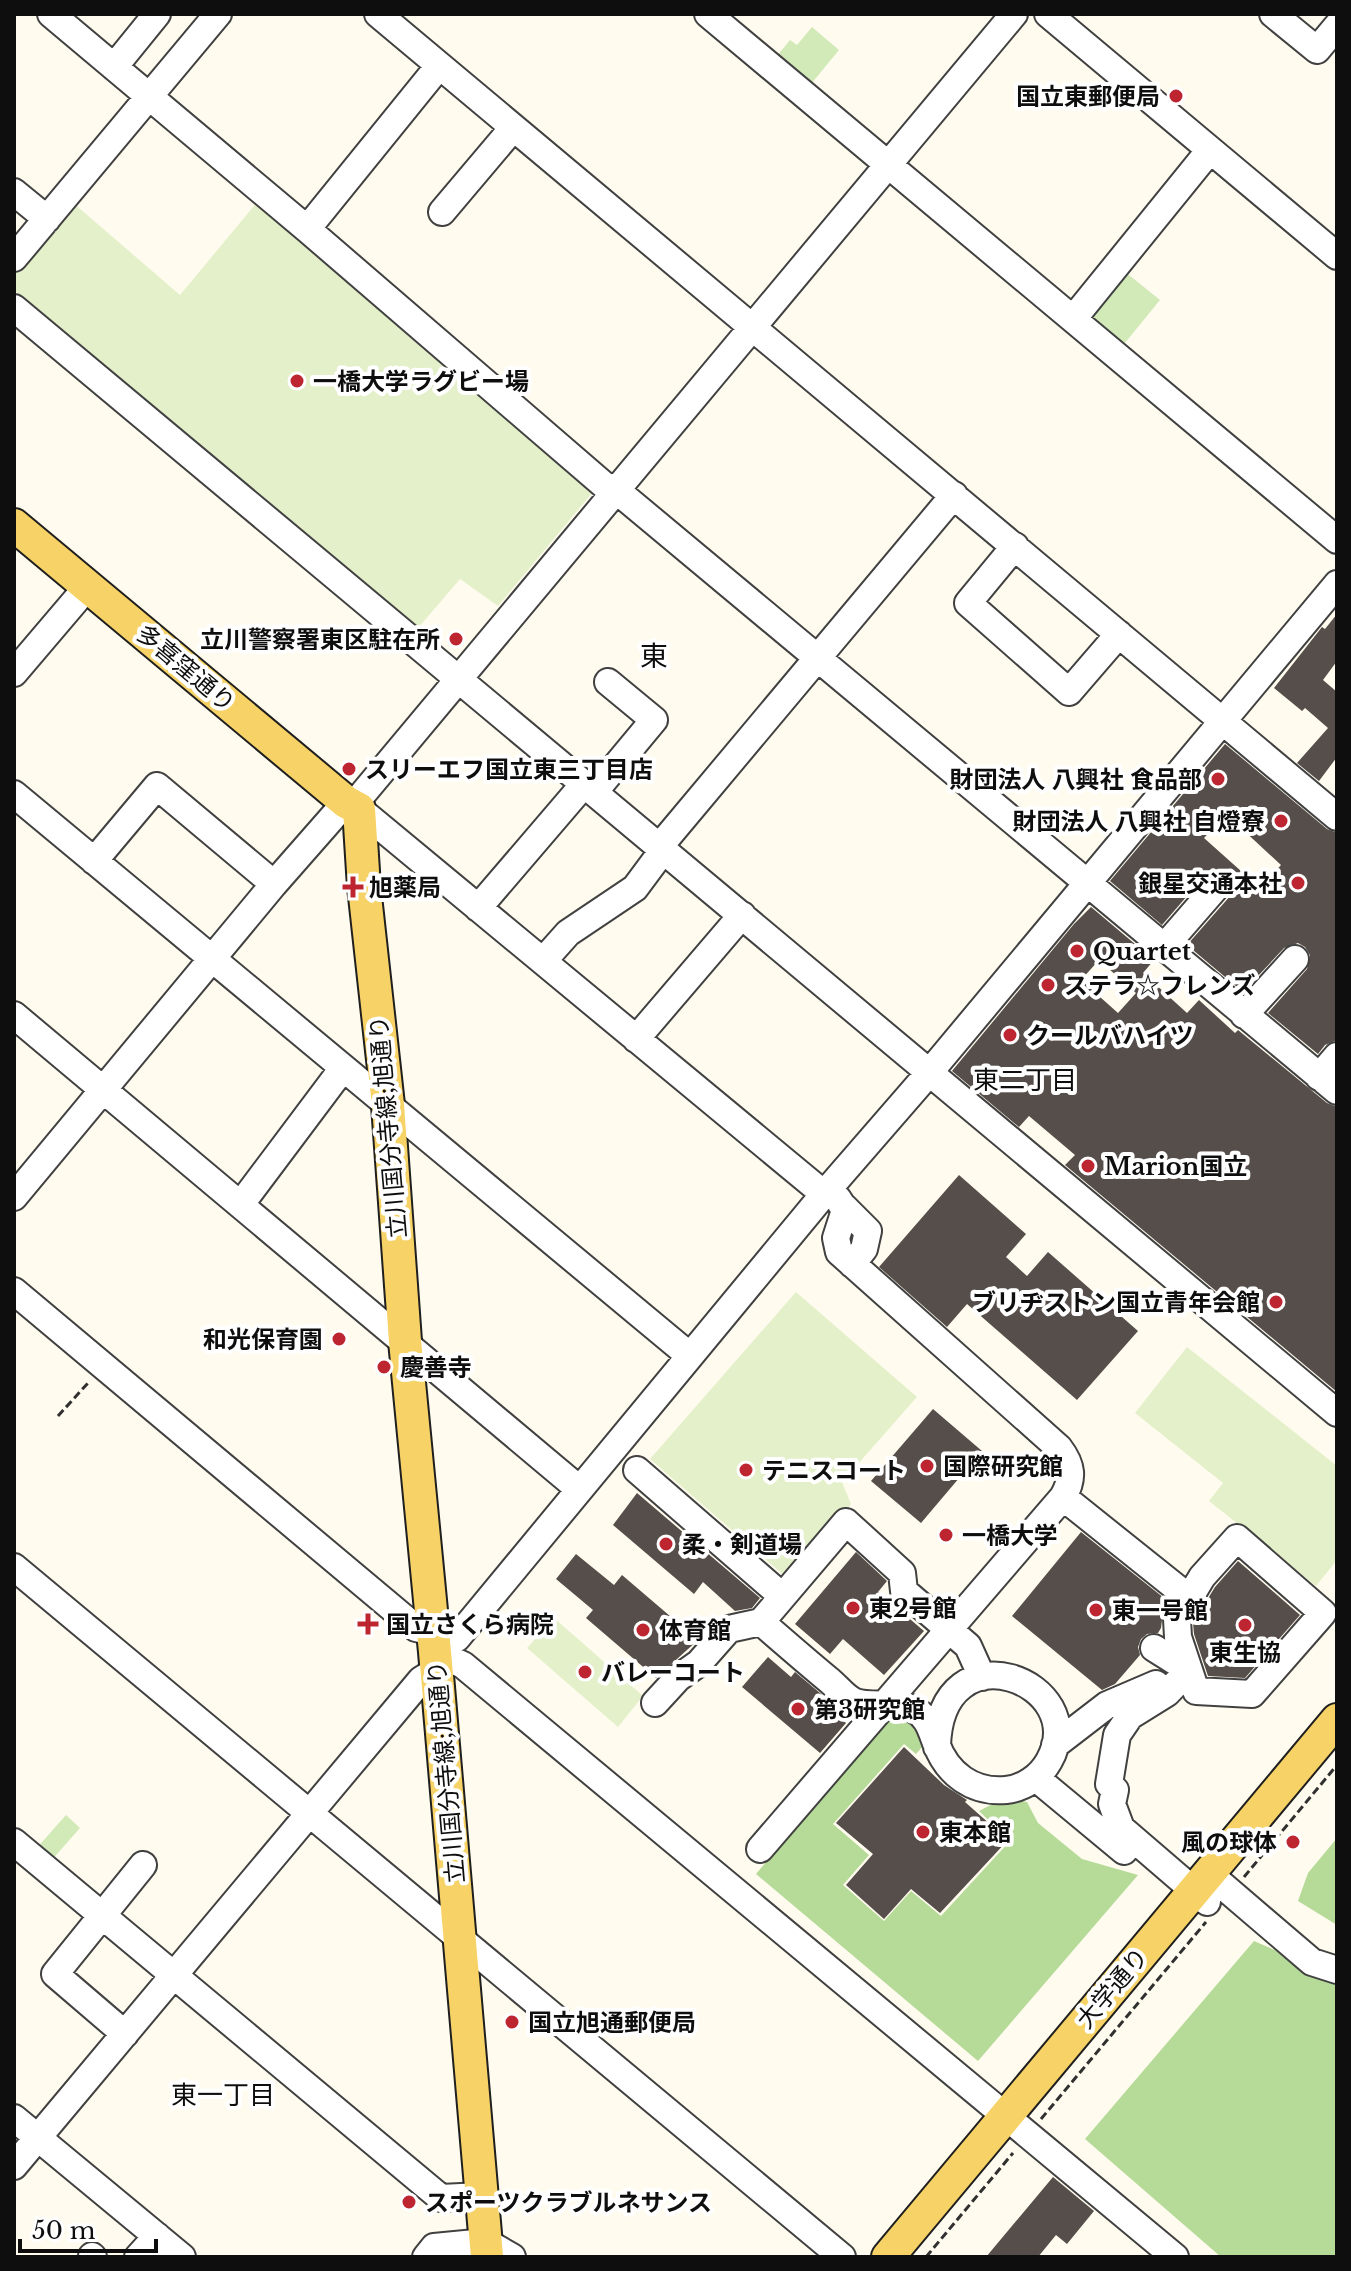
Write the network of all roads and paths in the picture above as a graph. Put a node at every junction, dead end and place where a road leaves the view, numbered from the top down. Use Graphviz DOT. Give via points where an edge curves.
graph roads {
  1 [pos="52,14"];
  2 [pos="157,14"];
  3 [pos="218,14"];
  4 [pos="378,14"];
  5 [pos="708,14"];
  6 [pos="1014,14"];
  7 [pos="1048,14"];
  8 [pos="1273,14"];
  9 [pos="1337,26"];
  10 [pos="439,66"];
  11 [pos="114,67"];
  12 [pos="149,96"];
  13 [pos="513,128"];
  14 [pos="1210,150"];
  15 [pos="887,164"];
  16 [pos="14,192"];
  17 [pos="442,212"];
  18 [pos="47,219"];
  19 [pos="307,229"];
  20 [pos="1337,256"];
  21 [pos="14,258"];
  22 [pos="14,308"];
  23 [pos="1073,319"];
  24 [pos="753,327"];
  25 [pos="616,490"];
  26 [pos="954,495"];
  27 [pos="14,525"];
  28 [pos="1337,540"];
  29 [pos="1015,546"];
  30 [pos="1337,584"];
  31 [pos="88,586"];
  32 [pos="1119,634"];
  33 [pos="816,658"];
  34 [pos="15,668"];
  35 [pos="458,679"];
  36 [pos="608,682"];
  37 [pos="1222,721"];
  38 [pos="590,787"];
  39 [pos="14,794"];
  40 [pos="352,806"];
  41 [pos="1335,811"];
  42 [pos="662,848"];
  43 [pos="94,861"];
  44 [pos="1087,883"];
  45 [pos="274,884"];
  46 [pos="1218,885"];
  47 [pos="478,908"];
  48 [pos="742,915"];
  49 [pos="1165,946"];
  50 [pos="211,959"];
  51 [pos="1295,959"];
  52 [pos="543,961"];
  53 [pos="14,1015"];
  54 [pos="1244,1015"];
  55 [pos="636,1039"];
  56 [pos="1337,1056"];
  57 [pos="343,1068"];
  58 [pos="929,1073"];
  59 [pos="1328,1084"];
  60 [pos="104,1090"];
  61 [pos="388,1105"];
  62 [pos="14,1197"];
  63 [pos="835,1200"];
  64 [pos="241,1204"];
  65 [pos="14,1291"];
  66 [pos="405,1341"];
  67 [pos="690,1356"];
  68 [pos="104,1365"];
  69 [pos="1337,1413"];
  70 [pos="58,1416"];
  71 [pos="637,1470"];
  72 [pos="579,1489"];
  73 [pos="1063,1497"];
  74 [pos="14,1567"];
  75 [pos="782,1596"];
  76 [pos="1188,1597"];
  77 [pos="761,1622"];
  78 [pos="961,1630"];
  79 [pos="1154,1648"];
  80 [pos="435,1651"];
  81 [pos="1189,1670"];
  82 [pos="982,1677"];
  83 [pos="655,1703"];
  84 [pos="888,1703"];
  85 [pos="1337,1720"];
  86 [pos="1055,1745"];
  87 [pos="937,1747"];
  88 [pos="1337,1748"];
  89 [pos="1337,1765"];
  90 [pos="1036,1778"];
  91 [pos="310,1814"];
  92 [pos="14,1842"];
  93 [pos="760,1849"];
  94 [pos="1124,1851"];
  95 [pos="143,1865"];
  96 [pos="1212,1889"];
  97 [pos="103,1916"];
  98 [pos="461,1938"];
  99 [pos="1337,1970"];
  100 [pos="174,1976"];
  101 [pos="125,2034"];
  102 [pos="14,2118"];
  103 [pos="1019,2129"];
  104 [pos="38,2138"];
  105 [pos="14,2166"];
  106 [pos="481,2196"];
  107 [pos="157,2236"];
  108 [pos="495,2252"];
  109 [pos="138,2257"];
  110 [pos="182,2257"];
  111 [pos="426,2257"];
  112 [pos="842,2257"];
  113 [pos="888,2257"];
  114 [pos="913,2257"];
  115 [pos="926,2257"];
  116 [pos="1175,2257"];
  1 -- 11 [label="street"];
  2 -- 11 [label="street"];
  3 -- 12 [label="street"];
  4 -- 10 [label="street"];
  5 -- 15 [label="street"];
  6 -- 15 [label="street"];
  7 -- 14 [label="street"];
  8 -- 9 [label="street" via="1317,50"];
  10 -- 13 [label="street"];
  10 -- 19 [label="street"];
  11 -- 12 [label="street"];
  12 -- 18 [label="street"];
  12 -- 19 [label="street"];
  13 -- 17 [label="street"];
  13 -- 24 [label="street"];
  14 -- 20 [label="street"];
  14 -- 23 [label="street"];
  15 -- 23 [label="street"];
  15 -- 24 [label="street"];
  16 -- 18 [label="street"];
  18 -- 21 [label="street"];
  19 -- 25 [label="street"];
  22 -- 35 [label="street"];
  23 -- 28 [label="street"];
  24 -- 25 [label="street"];
  24 -- 26 [label="street"];
  25 -- 33 [label="street"];
  25 -- 35 [label="street"];
  26 -- 29 [label="street"];
  26 -- 33 [label="street"];
  27 -- 31 [label="main road, 多喜窪通り"];
  29 -- 32 [label="street"];
  29 -- 32 [label="street" via="968,603 1069,692"];
  30 -- 37 [label="street"];
  31 -- 34 [label="street"];
  31 -- 40 [label="main road, 多喜窪通り"];
  32 -- 37 [label="street"];
  33 -- 42 [label="street"];
  33 -- 44 [label="street"];
  35 -- 38 [label="street"];
  35 -- 40 [label="street"];
  36 -- 38 [label="street" via="654,720"];
  37 -- 41 [label="street"];
  37 -- 44 [label="street"];
  38 -- 42 [label="street"];
  38 -- 47 [label="street"];
  39 -- 43 [label="street"];
  40 -- 45 [label="street"];
  40 -- 47 [label="street"];
  40 -- 61 [label="main road, 立川国分寺線;旭通り"];
  42 -- 48 [label="street"];
  42 -- 52 [label="street" via="635,888 568,933"];
  43 -- 45 [label="street" via="157,786"];
  43 -- 50 [label="street"];
  44 -- 49 [label="street"];
  44 -- 58 [label="street"];
  45 -- 50 [label="street"];
  46 -- 49 [label="street"];
  47 -- 52 [label="street"];
  48 -- 55 [label="street"];
  48 -- 58 [label="street"];
  49 -- 54 [label="street"];
  50 -- 57 [label="street"];
  50 -- 60 [label="street"];
  51 -- 54 [label="street"];
  52 -- 55 [label="street"];
  53 -- 60 [label="street"];
  54 -- 59 [label="street"];
  55 -- 63 [label="street"];
  56 -- 59 [label="street"];
  57 -- 61 [label="street"];
  57 -- 64 [label="street"];
  58 -- 63 [label="street"];
  58 -- 69 [label="street"];
  60 -- 62 [label="street"];
  60 -- 64 [label="street"];
  61 -- 66 [label="main road, 立川国分寺線;旭通り"];
  61 -- 67 [label="street"];
  63 -- 67 [label="street"];
  63 -- 73 [label="street" via="845,1215 837,1229 839,1252 1059,1448 1071,1474"];
  64 -- 66 [label="street"];
  65 -- 68 [label="street"];
  66 -- 72 [label="street"];
  66 -- 80 [label="main road, 立川国分寺線;旭通り"];
  67 -- 72 [label="street"];
  68 -- 70 [label="path"];
  68 -- 80 [label="street" via="416,1628"];
  71 -- 75 [label="street"];
  72 -- 80 [label="street" via="457,1638"];
  73 -- 76 [label="street"];
  73 -- 78 [label="street"];
  74 -- 91 [label="street"];
  75 -- 77 [label="street"];
  75 -- 78 [label="street" via="846,1522 902,1573 904,1591"];
  76 -- 81 [label="street" via="1177,1619"];
  76 -- 81 [label="street" via="1237,1538 1323,1613 1252,1694 1196,1691"];
  77 -- 83 [label="street" via="729,1629"];
  77 -- 84 [label="street" via="855,1702"];
  78 -- 82 [label="street"];
  78 -- 84 [label="street"];
  79 -- 81 [label="street"];
  80 -- 91 [label="street" via="421,1680"];
  80 -- 98 [label="main road, 立川国分寺線;旭通り"];
  80 -- 103 [label="street" via="463,1665"];
  81 -- 86 [label="street" via="1107,1705"];
  81 -- 96 [label="street" via="1167,1693 1130,1716 1117,1735 1109,1784 1115,1790 1112,1804 1121,1828"];
  82 -- 86 [label="street" via="1018,1679 1037,1692 1051,1711"];
  82 -- 87 [label="street" via="961,1687 946,1705"];
  84 -- 87 [label="street" via="914,1709 929,1722"];
  84 -- 93 [label="street"];
  85 -- 96 [label="main road, 大学通り"];
  86 -- 90 [label="street"];
  87 -- 90 [label="street" via="951,1770 976,1787 1019,1788"];
  88 -- 96 [label="main road, 大学通り"];
  89 -- 96 [label="path"];
  90 -- 94 [label="street"];
  91 -- 98 [label="street"];
  91 -- 100 [label="street"];
  92 -- 97 [label="street"];
  95 -- 97 [label="street"];
  96 -- 99 [label="street" via="1312,1962"];
  96 -- 103 [label="main road, 大学通り"];
  96 -- 103 [label="path"];
  97 -- 100 [label="street"];
  97 -- 101 [label="street" via="55,1974"];
  98 -- 106 [label="main road, 立川国分寺線;旭通り"];
  98 -- 112 [label="street"];
  100 -- 101 [label="street"];
  100 -- 106 [label="street" via="441,2198"];
  101 -- 104 [label="street"];
  102 -- 104 [label="street"];
  103 -- 113 [label="main road, 大学通り"];
  103 -- 114 [label="main road, 大学通り"];
  103 -- 115 [label="path"];
  103 -- 116 [label="street"];
  104 -- 105 [label="street"];
  104 -- 107 [label="street"];
  106 -- 108 [label="main road, 立川国分寺線;旭通り"];
  107 -- 109 [label="street"];
  107 -- 110 [label="street"];
  108 -- 111 [label="street" via="434,2247"];
}
